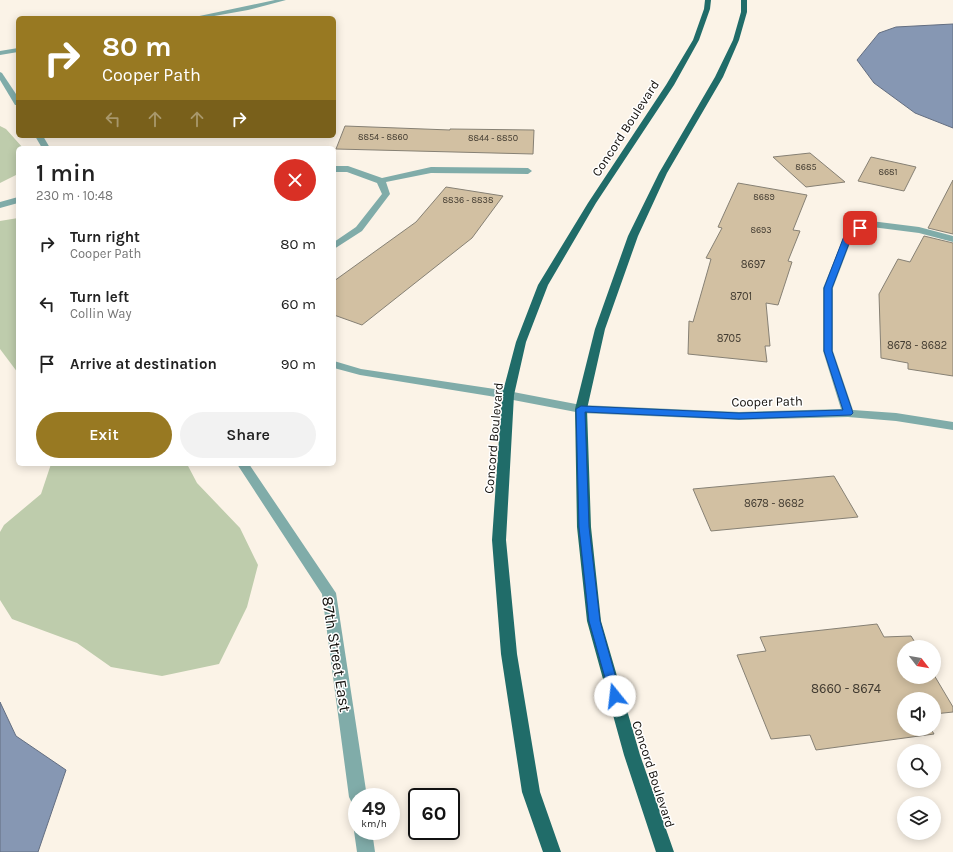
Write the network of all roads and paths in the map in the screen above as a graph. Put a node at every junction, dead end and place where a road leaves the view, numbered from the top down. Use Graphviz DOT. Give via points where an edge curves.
graph roads {
  1 [pos="283,0"];
  2 [pos="708,0"];
  3 [pos="744,0"];
  4 [pos="203,16"];
  5 [pos="16,50"];
  6 [pos="0,53"];
  7 [pos="0,74"];
  8 [pos="16,100"];
  9 [pos="336,169"];
  10 [pos="528,171"];
  11 [pos="381,181"];
  12 [pos="16,201"];
  13 [pos="0,205"];
  14 [pos="953,239"];
  15 [pos="336,245"];
  16 [pos="336,365"];
  17 [pos="508,395"];
  18 [pos="581,409"];
  19 [pos="848,413"];
  20 [pos="953,426"];
  21 [pos="244,466"];
  22 [pos="357,788"];
  23 [pos="364,840"];
  24 [pos="366,852"];
  25 [pos="552,852"];
  26 [pos="665,852"];
  1 -- 4 [label="street"];
  2 -- 17 [label="main road, Concord Boulevard" via="696,40 670,85 592,203 543,285 521,342"];
  3 -- 18 [label="main road, Concord Boulevard" via="744,12 736,40 719,77 663,173 633,236 600,329"];
  5 -- 6 [label="street"];
  7 -- 8 [label="street"];
  9 -- 11 [label="street" via="348,169"];
  10 -- 11 [label="street" via="431,170"];
  11 -- 15 [label="street" via="386,194 359,229"];
  12 -- 13 [label="street"];
  14 -- 19 [label="street" via="919,230 871,224 850,231 828,288 828,351"];
  16 -- 17 [label="street, Cooper Path" via="360,372"];
  17 -- 18 [label="street, Cooper Path"];
  17 -- 25 [label="main road, Concord Boulevard" via="499,540 509,654 531,792"];
  18 -- 19 [label="street, Cooper Path" via="739,416"];
  18 -- 26 [label="main road, Concord Boulevard" via="584,527 594,621 632,755"];
  19 -- 20 [label="street, Cooper Path"];
  21 -- 22 [label="street, 87th Street East" via="329,593"];
  23 -- 24 [label="street"];
}
